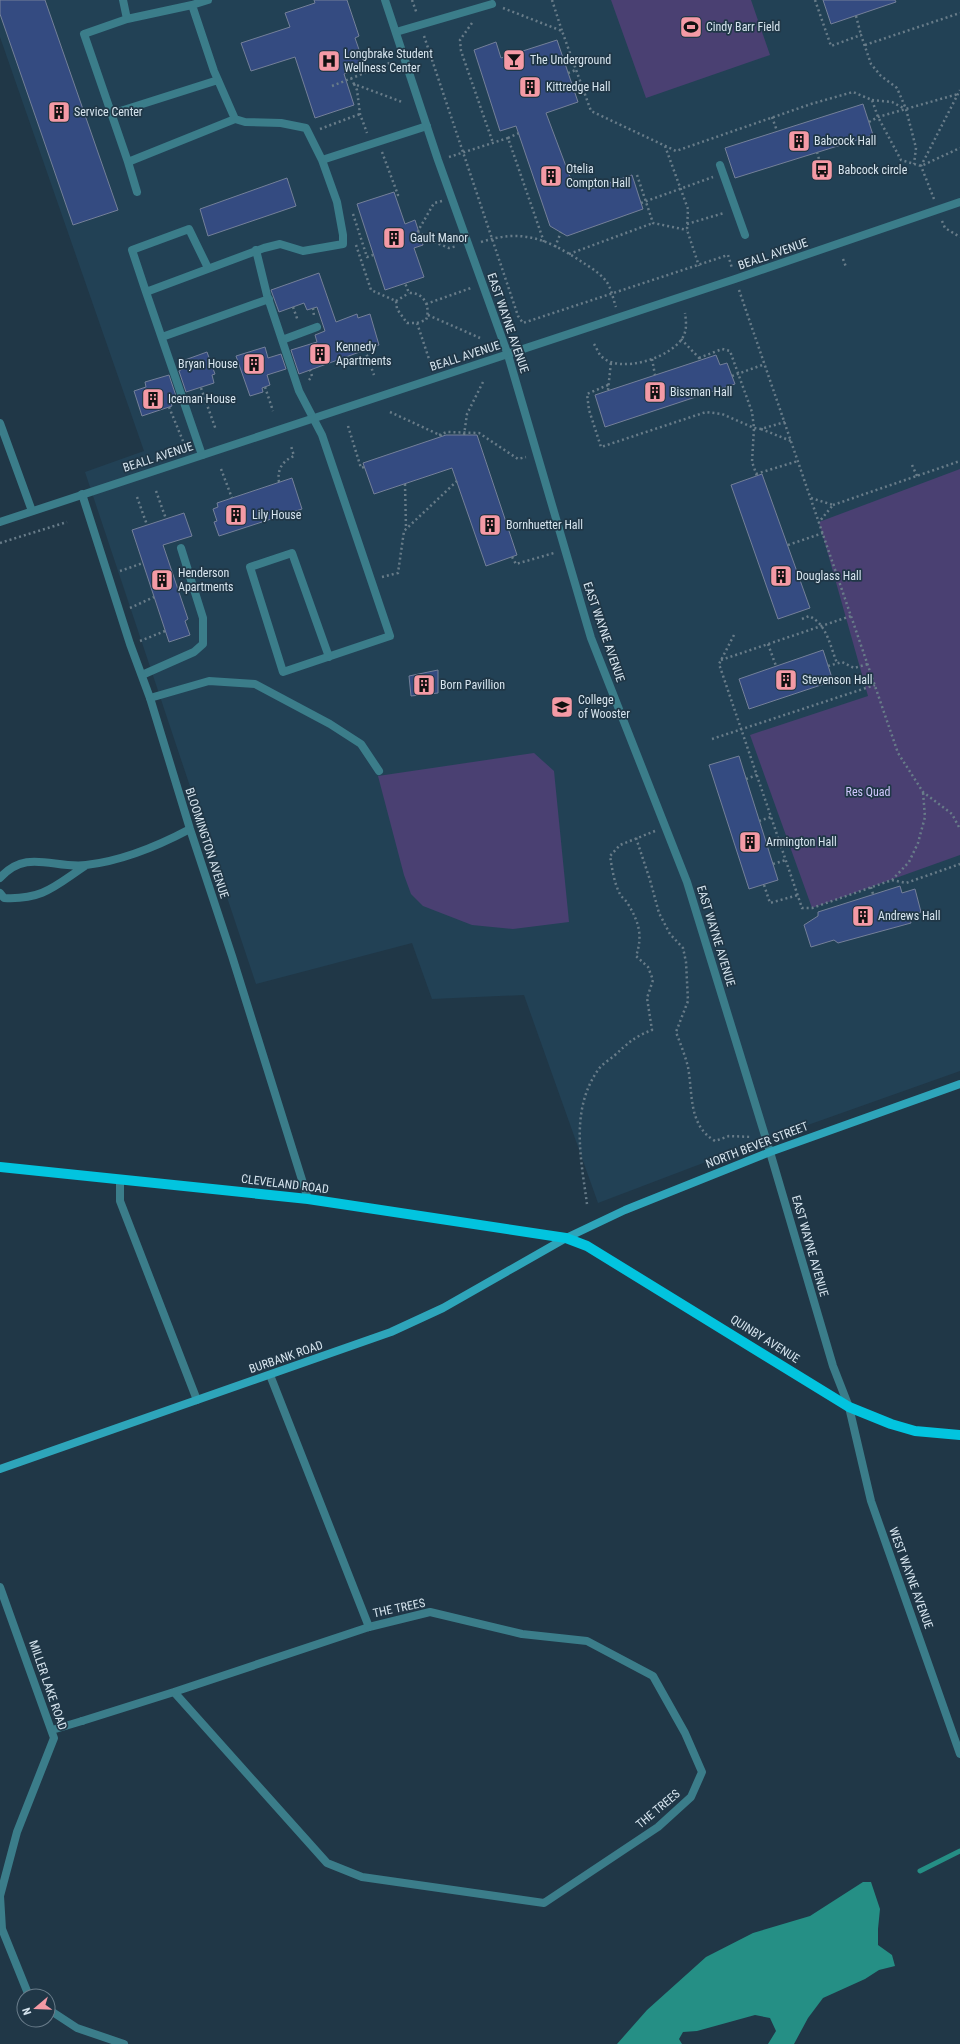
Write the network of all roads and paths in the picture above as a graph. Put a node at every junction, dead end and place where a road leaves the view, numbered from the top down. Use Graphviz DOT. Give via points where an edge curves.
graph roads {
  1 [pos="122,0"];
  2 [pos="208,0"];
  3 [pos="385,0"];
  4 [pos="412,0"];
  5 [pos="552,0"];
  6 [pos="815,0"];
  7 [pos="492,4"];
  8 [pos="192,5"];
  9 [pos="960,13"];
  10 [pos="856,16"];
  11 [pos="127,19"];
  12 [pos="420,25"];
  13 [pos="562,31"];
  14 [pos="396,32"];
  15 [pos="861,35"];
  16 [pos="865,45"];
  17 [pos="404,58"];
  18 [pos="576,70"];
  19 [pos="568,73"];
  20 [pos="351,78"];
  21 [pos="218,80"];
  22 [pos="332,86"];
  23 [pos="960,90"];
  24 [pos="959,93"];
  25 [pos="872,100"];
  26 [pos="402,102"];
  27 [pos="906,109"];
  28 [pos="111,114"];
  29 [pos="360,114"];
  30 [pos="772,117"];
  31 [pos="235,118"];
  32 [pos="878,118"];
  33 [pos="869,122"];
  34 [pos="427,126"];
  35 [pos="777,131"];
  36 [pos="309,133"];
  37 [pos="519,133"];
  38 [pos="508,138"];
  39 [pos="493,143"];
  40 [pos="665,146"];
  41 [pos="960,148"];
  42 [pos="463,152"];
  43 [pos="817,152"];
  44 [pos="322,160"];
  45 [pos="438,160"];
  46 [pos="128,162"];
  47 [pos="914,164"];
  48 [pos="720,165"];
  49 [pos="921,166"];
  50 [pos="822,170"];
  51 [pos="723,173"];
  52 [pos="636,175"];
  53 [pos="680,189"];
  54 [pos="137,192"];
  55 [pos="452,198"];
  56 [pos="646,202"];
  57 [pos="960,202"];
  58 [pos="641,203"];
  59 [pos="736,209"];
  60 [pos="346,216"];
  61 [pos="653,223"];
  62 [pos="687,224"];
  63 [pos="688,230"];
  64 [pos="561,232"];
  65 [pos="745,235"];
  66 [pos="354,238"];
  67 [pos="492,238"];
  68 [pos="545,242"];
  69 [pos="468,244"];
  70 [pos="554,247"];
  71 [pos="256,250"];
  72 [pos="569,254"];
  73 [pos="373,255"];
  74 [pos="843,259"];
  75 [pos="699,266"];
  76 [pos="846,267"];
  77 [pos="208,268"];
  78 [pos="735,279"];
  79 [pos="405,283"];
  80 [pos="483,284"];
  81 [pos="146,292"];
  82 [pos="409,293"];
  83 [pos="611,295"];
  84 [pos="268,299"];
  85 [pos="396,301"];
  86 [pos="426,304"];
  87 [pos="685,313"];
  88 [pos="428,314"];
  89 [pos="619,317"];
  90 [pos="417,323"];
  91 [pos="317,327"];
  92 [pos="162,337"];
  93 [pos="480,338"];
  94 [pos="681,339"];
  95 [pos="282,340"];
  96 [pos="594,344"];
  97 [pos="365,350"];
  98 [pos="508,355"];
  99 [pos="652,359"];
  100 [pos="611,362"];
  101 [pos="765,364"];
  102 [pos="737,374"];
  103 [pos="374,375"];
  104 [pos="656,375"];
  105 [pos="732,376"];
  106 [pos="436,378"];
  107 [pos="483,382"];
  108 [pos="608,385"];
  109 [pos="265,387"];
  110 [pos="201,388"];
  111 [pos="608,390"];
  112 [pos="169,407"];
  113 [pos="273,411"];
  114 [pos="390,412"];
  115 [pos="312,418"];
  116 [pos="785,422"];
  117 [pos="0,423"];
  118 [pos="348,426"];
  119 [pos="754,428"];
  120 [pos="761,429"];
  121 [pos="216,430"];
  122 [pos="464,434"];
  123 [pos="791,441"];
  124 [pos="183,442"];
  125 [pos="291,446"];
  126 [pos="536,454"];
  127 [pos="202,455"];
  128 [pos="798,461"];
  129 [pos="960,461"];
  130 [pos="912,465"];
  131 [pos="364,467"];
  132 [pos="221,469"];
  133 [pos="917,476"];
  134 [pos="457,481"];
  135 [pos="279,482"];
  136 [pos="405,484"];
  137 [pos="156,491"];
  138 [pos="82,494"];
  139 [pos="137,497"];
  140 [pos="232,498"];
  141 [pos="810,498"];
  142 [pos="833,505"];
  143 [pos="32,511"];
  144 [pos="166,519"];
  145 [pos="0,522"];
  146 [pos="67,522"];
  147 [pos="819,522"];
  148 [pos="147,525"];
  149 [pos="406,529"];
  150 [pos="822,533"];
  151 [pos="0,543"];
  152 [pos="788,545"];
  153 [pos="181,548"];
  154 [pos="564,549"];
  155 [pos="512,557"];
  156 [pos="142,563"];
  157 [pos="108,575"];
  158 [pos="371,579"];
  159 [pos="154,597"];
  160 [pos="120,612"];
  161 [pos="851,616"];
  162 [pos="802,619"];
  163 [pos="823,626"];
  164 [pos="165,631"];
  165 [pos="734,635"];
  166 [pos="130,644"];
  167 [pos="768,644"];
  168 [pos="328,657"];
  169 [pos="721,660"];
  170 [pos="837,663"];
  171 [pos="868,664"];
  172 [pos="776,666"];
  173 [pos="828,666"];
  174 [pos="142,675"];
  175 [pos="875,685"];
  176 [pos="150,698"];
  177 [pos="741,730"];
  178 [pos="712,739"];
  179 [pos="379,771"];
  180 [pos="757,775"];
  181 [pos="746,779"];
  182 [pos="923,792"];
  183 [pos="771,817"];
  184 [pos="759,821"];
  185 [pos="665,827"];
  186 [pos="190,829"];
  187 [pos="960,829"];
  188 [pos="636,838"];
  189 [pos="786,860"];
  190 [pos="773,864"];
  191 [pos="960,864"];
  192 [pos="85,866"];
  193 [pos="0,878"];
  194 [pos="892,880"];
  195 [pos="764,884"];
  196 [pos="871,887"];
  197 [pos="0,893"];
  198 [pos="873,894"];
  199 [pos="798,895"];
  200 [pos="960,1084"];
  201 [pos="753,1137"];
  202 [pos="770,1152"];
  203 [pos="0,1167"];
  204 [pos="120,1179"];
  205 [pos="308,1199"];
  206 [pos="587,1204"];
  207 [pos="566,1238"];
  208 [pos="270,1375"];
  209 [pos="197,1400"];
  210 [pos="849,1407"];
  211 [pos="960,1435"];
  212 [pos="0,1469"];
  213 [pos="0,1587"];
  214 [pos="369,1627"];
  215 [pos="174,1692"];
  216 [pos="52,1730"];
  217 [pos="960,1754"];
  218 [pos="26,1988"];
  219 [pos="56,2014"];
  220 [pos="124,2044"];
  1 -- 11 [label="street"];
  2 -- 8 [label="street"];
  3 -- 14 [label="street, EAST WAYNE AVENUE"];
  4 -- 12 [label="path"];
  5 -- 13 [label="path"];
  6 -- 15 [label="path" via="830,46"];
  7 -- 12 [label="street"];
  7 -- 13 [label="path"];
  7 -- 39 [label="path" via="467,28 460,40"];
  8 -- 11 [label="street"];
  8 -- 21 [label="street"];
  9 -- 16 [label="path"];
  10 -- 15 [label="path"];
  11 -- 28 [label="street" via="84,34"];
  12 -- 14 [label="street"];
  12 -- 42 [label="path"];
  13 -- 18 [label="path"];
  14 -- 17 [label="street, EAST WAYNE AVENUE"];
  15 -- 16 [label="path"];
  16 -- 27 [label="path" via="871,64 881,76 897,88"];
  17 -- 20 [label="path"];
  17 -- 34 [label="street, EAST WAYNE AVENUE"];
  18 -- 19 [label="path"];
  18 -- 40 [label="path" via="591,110"];
  20 -- 22 [label="path"];
  20 -- 26 [label="path" via="354,84"];
  21 -- 28 [label="street"];
  21 -- 31 [label="street"];
  23 -- 24 [label="path"];
  24 -- 27 [label="path"];
  24 -- 49 [label="path"];
  25 -- 27 [label="path" via="892,102"];
  25 -- 30 [label="path" via="853,92"];
  25 -- 32 [label="path"];
  27 -- 32 [label="path"];
  27 -- 47 [label="path" via="916,148"];
  28 -- 46 [label="street"];
  29 -- 36 [label="path"];
  30 -- 35 [label="path"];
  30 -- 40 [label="path" via="676,151"];
  31 -- 36 [label="street" via="245,122 281,123 306,128"];
  31 -- 46 [label="street"];
  32 -- 33 [label="path"];
  32 -- 47 [label="path" via="901,160"];
  34 -- 44 [label="street"];
  34 -- 45 [label="street, EAST WAYNE AVENUE"];
  36 -- 44 [label="street"];
  37 -- 38 [label="path"];
  38 -- 39 [label="path"];
  38 -- 68 [label="path"];
  39 -- 42 [label="path"];
  40 -- 53 [label="path"];
  41 -- 49 [label="path"];
  42 -- 45 [label="path"];
  42 -- 67 [label="path"];
  43 -- 50 [label="path"];
  44 -- 71 [label="street" via="337,202 343,244 302,251 280,244"];
  45 -- 55 [label="street, EAST WAYNE AVENUE"];
  46 -- 54 [label="street"];
  47 -- 49 [label="path"];
  48 -- 51 [label="street"];
  51 -- 53 [label="path"];
  51 -- 59 [label="street"];
  52 -- 56 [label="path"];
  53 -- 56 [label="path"];
  53 -- 62 [label="path" via="688,209"];
  55 -- 69 [label="street, EAST WAYNE AVENUE"];
  55 -- 69 [label="path" via="434,203 418,231 429,240 449,248"];
  56 -- 58 [label="path"];
  56 -- 61 [label="path"];
  57 -- 78 [label="street, BEALL AVENUE"];
  59 -- 62 [label="path"];
  59 -- 65 [label="street"];
  60 -- 73 [label="path" via="353,214 367,257"];
  61 -- 63 [label="path"];
  61 -- 72 [label="path"];
  62 -- 63 [label="path"];
  63 -- 75 [label="path"];
  64 -- 70 [label="path"];
  66 -- 85 [label="path" via="371,290"];
  67 -- 68 [label="path" via="518,235"];
  67 -- 69 [label="path"];
  67 -- 83 [label="path" via="523,324"];
  68 -- 70 [label="path"];
  69 -- 80 [label="street, EAST WAYNE AVENUE"];
  70 -- 72 [label="path"];
  71 -- 77 [label="street"];
  71 -- 84 [label="street"];
  72 -- 83 [label="path" via="606,281"];
  74 -- 76 [label="path"];
  75 -- 78 [label="path" via="728,256"];
  75 -- 83 [label="path"];
  77 -- 81 [label="street"];
  77 -- 81 [label="street" via="189,229 132,250"];
  78 -- 89 [label="street, BEALL AVENUE"];
  78 -- 101 [label="path"];
  79 -- 82 [label="path"];
  80 -- 86 [label="path"];
  80 -- 98 [label="street, EAST WAYNE AVENUE"];
  81 -- 92 [label="street"];
  82 -- 85 [label="path"];
  82 -- 86 [label="path" via="419,294"];
  83 -- 89 [label="path"];
  84 -- 92 [label="street"];
  84 -- 95 [label="street"];
  85 -- 90 [label="path" via="403,320 407,323"];
  86 -- 88 [label="path"];
  87 -- 94 [label="path" via="686,325"];
  88 -- 90 [label="path" via="426,320"];
  88 -- 93 [label="path"];
  89 -- 98 [label="street, BEALL AVENUE" via="530,345"];
  90 -- 106 [label="path"];
  91 -- 95 [label="street"];
  92 -- 127 [label="street"];
  94 -- 99 [label="path" via="665,354"];
  94 -- 102 [label="path" via="700,359 722,349 730,351"];
  95 -- 115 [label="street" via="299,391"];
  96 -- 100 [label="path" via="600,355"];
  97 -- 103 [label="path"];
  98 -- 106 [label="street, BEALL AVENUE"];
  98 -- 126 [label="street, EAST WAYNE AVENUE"];
  99 -- 100 [label="path" via="640,363"];
  99 -- 104 [label="path"];
  100 -- 108 [label="path"];
  101 -- 102 [label="path"];
  101 -- 116 [label="path"];
  102 -- 105 [label="path"];
  102 -- 119 [label="path" via="752,412"];
  106 -- 115 [label="street, BEALL AVENUE"];
  107 -- 122 [label="path" via="467,414"];
  108 -- 111 [label="path"];
  108 -- 119 [label="path" via="587,394 589,410 601,447 706,412 722,414"];
  109 -- 113 [label="path"];
  110 -- 121 [label="path"];
  112 -- 124 [label="path"];
  114 -- 122 [label="path" via="441,436 447,432"];
  115 -- 127 [label="street, BEALL AVENUE"];
  115 -- 158 [label="street" via="322,435"];
  116 -- 120 [label="path"];
  116 -- 123 [label="path"];
  117 -- 143 [label="street"];
  118 -- 131 [label="path" via="361,468"];
  119 -- 120 [label="path"];
  119 -- 128 [label="path" via="752,462 757,475"];
  120 -- 123 [label="path"];
  122 -- 126 [label="path" via="479,433 518,459"];
  123 -- 128 [label="path"];
  125 -- 135 [label="path" via="294,456 280,469"];
  126 -- 154 [label="street, EAST WAYNE AVENUE"];
  127 -- 138 [label="street, BEALL AVENUE"];
  128 -- 141 [label="path"];
  129 -- 133 [label="path"];
  130 -- 133 [label="path"];
  132 -- 140 [label="path"];
  133 -- 142 [label="path"];
  134 -- 149 [label="path"];
  136 -- 149 [label="path"];
  137 -- 144 [label="path"];
  138 -- 143 [label="street, BEALL AVENUE"];
  138 -- 157 [label="street, BLOOMINGTON AVENUE"];
  139 -- 148 [label="path"];
  141 -- 142 [label="path"];
  141 -- 147 [label="path"];
  142 -- 147 [label="path"];
  143 -- 145 [label="street, BEALL AVENUE"];
  146 -- 151 [label="path"];
  147 -- 150 [label="path"];
  149 -- 158 [label="path" via="398,573"];
  150 -- 152 [label="path"];
  150 -- 161 [label="path"];
  153 -- 174 [label="street" via="203,618 203,644 188,656"];
  154 -- 155 [label="path" via="516,564"];
  154 -- 185 [label="street, EAST WAYNE AVENUE" via="591,638"];
  156 -- 157 [label="path"];
  157 -- 160 [label="street, BLOOMINGTON AVENUE"];
  158 -- 168 [label="street" via="390,636"];
  159 -- 160 [label="path"];
  160 -- 166 [label="street, BLOOMINGTON AVENUE"];
  161 -- 163 [label="path"];
  161 -- 171 [label="path"];
  162 -- 163 [label="path" via="808,616"];
  163 -- 167 [label="path"];
  163 -- 170 [label="path"];
  164 -- 166 [label="path"];
  165 -- 169 [label="path"];
  166 -- 174 [label="street, BLOOMINGTON AVENUE"];
  167 -- 169 [label="path"];
  167 -- 172 [label="path"];
  168 -- 168 [label="street" via="283,672 250,567 292,553"];
  169 -- 177 [label="path" via="719,664"];
  170 -- 171 [label="path" via="842,662 854,668"];
  170 -- 173 [label="path"];
  171 -- 175 [label="path"];
  174 -- 176 [label="street, BLOOMINGTON AVENUE"];
  175 -- 177 [label="path"];
  175 -- 182 [label="path" via="898,753"];
  176 -- 179 [label="street" via="210,681 254,684 330,724 361,744"];
  176 -- 186 [label="street, BLOOMINGTON AVENUE"];
  177 -- 178 [label="path"];
  177 -- 180 [label="path"];
  180 -- 181 [label="path"];
  180 -- 183 [label="path"];
  182 -- 187 [label="path" via="952,814"];
  182 -- 194 [label="path" via="925,817 918,843 909,862"];
  183 -- 184 [label="path"];
  183 -- 189 [label="path"];
  185 -- 188 [label="path"];
  185 -- 202 [label="street, EAST WAYNE AVENUE" via="687,882"];
  186 -- 192 [label="street" via="122,858"];
  186 -- 205 [label="street, BLOOMINGTON AVENUE"];
  188 -- 201 [label="path" via="659,913 670,934 682,948 686,962 688,1001 676,1032 687,1064 695,1118 706,1136 715,1141 729,1136"];
  188 -- 206 [label="path" via="620,845 610,856 620,894 636,919 641,942 636,956 648,967 653,980 647,998 652,1030 634,1038 598,1069 585,1095 580,1114 580,1129"];
  189 -- 190 [label="path"];
  189 -- 199 [label="path"];
  191 -- 194 [label="path" via="906,883"];
  192 -- 193 [label="street" via="38,860 7,870"];
  192 -- 197 [label="street" via="46,893 23,899 4,898"];
  194 -- 196 [label="path"];
  195 -- 199 [label="path" via="770,903"];
  196 -- 198 [label="path"];
  196 -- 199 [label="path" via="812,908 802,908"];
  200 -- 202 [label="main road, NORTH BEVER STREET"];
  202 -- 207 [label="main road, NORTH BEVER STREET" via="625,1210"];
  202 -- 210 [label="street, EAST WAYNE AVENUE" via="833,1366"];
  203 -- 204 [label="main road, CLEVELAND ROAD"];
  204 -- 205 [label="main road, CLEVELAND ROAD"];
  204 -- 209 [label="street" via="120,1201"];
  205 -- 207 [label="main road, CLEVELAND ROAD"];
  207 -- 208 [label="main road, BURBANK ROAD" via="444,1308 390,1332"];
  207 -- 210 [label="main road, QUINBY AVENUE" via="588,1246"];
  208 -- 209 [label="main road, BURBANK ROAD"];
  208 -- 214 [label="street"];
  209 -- 212 [label="main road, BURBANK ROAD"];
  210 -- 211 [label="main road, QUINBY AVENUE" via="915,1431"];
  210 -- 217 [label="street, WEST WAYNE AVENUE" via="871,1501"];
  213 -- 216 [label="street, MILLER LAKE ROAD"];
  214 -- 215 [label="street, THE TREES"];
  214 -- 215 [label="street, THE TREES" via="430,1612 522,1634 588,1641 653,1676 685,1732 702,1772 691,1797 658,1827 544,1903 362,1877 327,1863"];
  215 -- 216 [label="street, THE TREES"];
  216 -- 218 [label="street, MILLER LAKE ROAD" via="54,1738 17,1832 0,1896 2,1929"];
  219 -- 220 [label="street" via="77,2028"];
}
